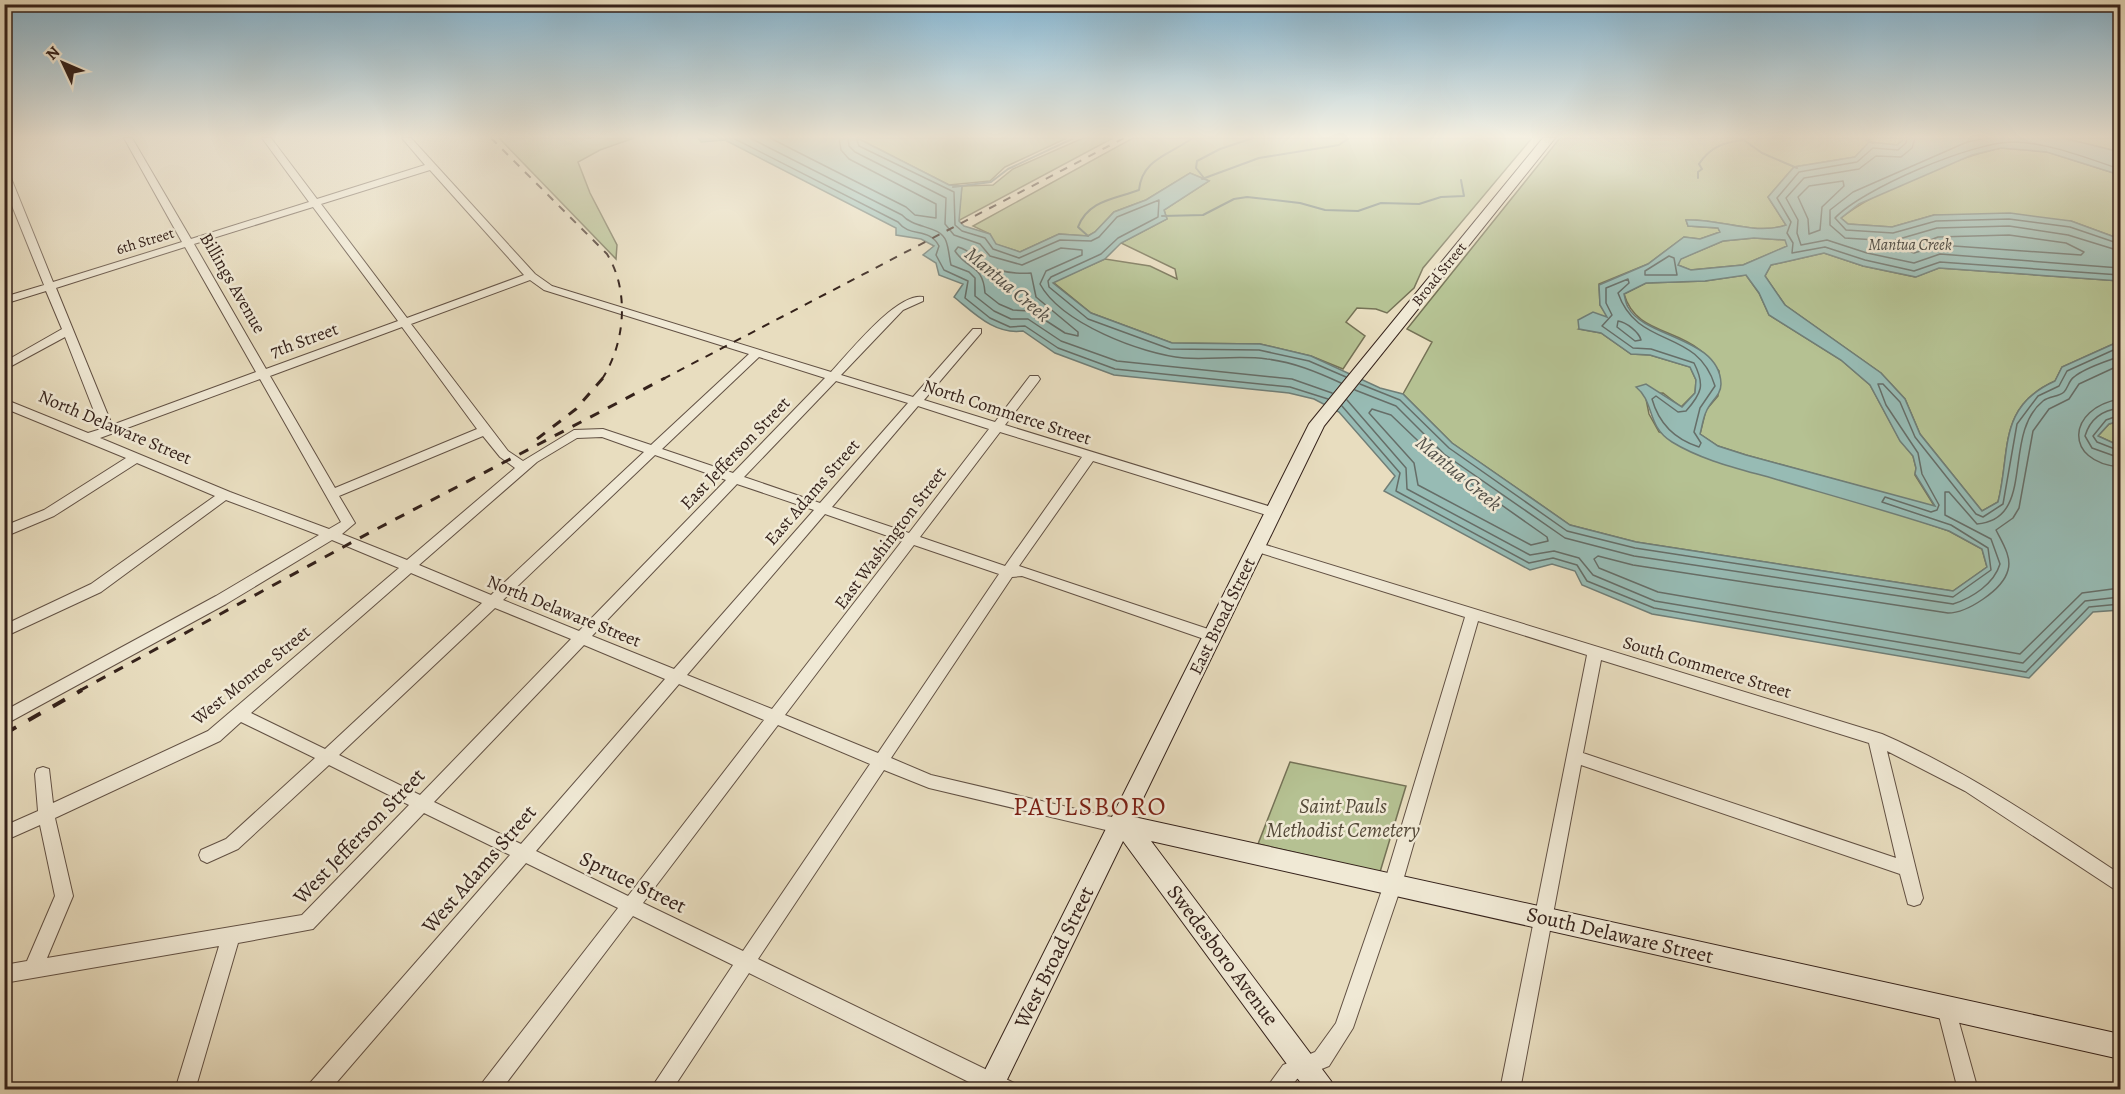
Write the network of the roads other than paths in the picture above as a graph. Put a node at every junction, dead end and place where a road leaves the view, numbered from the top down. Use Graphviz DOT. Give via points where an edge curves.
graph roads {
  1 [pos="11,189"];
  2 [pos="158,189"];
  3 [pos="304,189"];
  4 [pos="359,189"];
  5 [pos="453,189"];
  6 [pos="1507,189"];
  7 [pos="315,203"];
  8 [pos="189,243"];
  9 [pos="531,276"];
  10 [pos="50,286"];
  11 [pos="919,299"];
  12 [pos="4,301"];
  13 [pos="404,322"];
  14 [pos="68,330"];
  15 [pos="977,331"];
  16 [pos="757,353"];
  17 [pos="4,367"];
  18 [pos="264,373"];
  19 [pos="834,376"];
  20 [pos="1034,379"];
  21 [pos="915,401"];
  22 [pos="4,403"];
  23 [pos="1328,410"];
  24 [pos="999,426"];
  25 [pos="108,430"];
  26 [pos="485,430"];
  27 [pos="88,438"];
  28 [pos="653,450"];
  29 [pos="137,457"];
  30 [pos="1089,457"];
  31 [pos="524,468"];
  32 [pos="736,478"];
  33 [pos="333,494"];
  34 [pos="225,495"];
  35 [pos="822,509"];
  36 [pos="1273,512"];
  37 [pos="4,532"];
  38 [pos="332,535"];
  39 [pos="912,539"];
  40 [pos="1256,547"];
  41 [pos="408,568"];
  42 [pos="1008,572"];
  43 [pos="492,603"];
  44 [pos="1473,615"];
  45 [pos="4,632"];
  46 [pos="1212,636"];
  47 [pos="581,639"];
  48 [pos="1595,653"];
  49 [pos="675,678"];
  50 [pos="239,714"];
  51 [pos="4,719"];
  52 [pos="774,719"];
  53 [pos="1876,740"];
  54 [pos="328,757"];
  55 [pos="1576,757"];
  56 [pos="880,762"];
  57 [pos="42,774"];
  58 [pos="423,804"];
  59 [pos="46,814"];
  60 [pos="1119,824"];
  61 [pos="4,834"];
  62 [pos="523,852"];
  63 [pos="207,855"];
  64 [pos="1907,869"];
  65 [pos="2121,883"];
  66 [pos="1393,884"];
  67 [pos="1914,898"];
  68 [pos="630,906"];
  69 [pos="1545,916"];
  70 [pos="232,934"];
  71 [pos="746,962"];
  72 [pos="33,969"];
  73 [pos="4,974"];
  74 [pos="1946,1008"];
  75 [pos="2121,1047"];
  76 [pos="1305,1066"];
  77 [pos="326,1087"];
  78 [pos="996,1087"];
  79 [pos="185,1089"];
  80 [pos="489,1089"];
  81 [pos="660,1089"];
  82 [pos="1275,1089"];
  83 [pos="1322,1089"];
  84 [pos="1510,1089"];
  85 [pos="1968,1089"];
  1 -- 10 [label="street"];
  2 -- 8 [label="street, Billings Avenue"];
  3 -- 7 [label="street"];
  4 -- 7 [label="street, 6th Street"];
  5 -- 9 [label="street, North Commerce Street"];
  6 -- 23 [label="main road, Broad Street"];
  7 -- 8 [label="street, 6th Street"];
  7 -- 13 [label="street"];
  8 -- 10 [label="street, 6th Street"];
  8 -- 18 [label="street, Billings Avenue"];
  9 -- 13 [label="street, 7th Street"];
  9 -- 16 [label="street, North Commerce Street" via="557,291"];
  10 -- 12 [label="street, 6th Street"];
  10 -- 14 [label="street"];
  11 -- 19 [label="street, East Jefferson Street" via="899,309"];
  13 -- 18 [label="street, 7th Street"];
  13 -- 26 [label="street"];
  14 -- 17 [label="street"];
  14 -- 25 [label="street"];
  15 -- 21 [label="street, East Adams Street"];
  16 -- 19 [label="street, North Commerce Street"];
  16 -- 28 [label="street"];
  18 -- 25 [label="street, 7th Street"];
  18 -- 33 [label="street, Billings Avenue"];
  19 -- 21 [label="street, North Commerce Street"];
  19 -- 32 [label="street, East Jefferson Street"];
  20 -- 24 [label="street, East Washington Street"];
  21 -- 24 [label="street, North Commerce Street"];
  21 -- 35 [label="street, East Adams Street"];
  22 -- 27 [label="street, North Delaware Street"];
  23 -- 36 [label="main road, East Broad Street" via="1309,438"];
  24 -- 30 [label="street, North Commerce Street" via="1084,452"];
  24 -- 39 [label="street, East Washington Street"];
  25 -- 27 [label="street, 7th Street"];
  26 -- 31 [label="street" via="504,454"];
  26 -- 33 [label="street"];
  27 -- 29 [label="street, North Delaware Street"];
  28 -- 31 [label="street, West Monroe Street" via="603,434 574,434 544,450"];
  28 -- 32 [label="street, West Monroe Street"];
  28 -- 43 [label="street"];
  29 -- 34 [label="street, North Delaware Street"];
  29 -- 37 [label="street" via="49,513"];
  30 -- 36 [label="street, North Commerce Street"];
  30 -- 42 [label="street"];
  31 -- 41 [label="street, West Monroe Street"];
  32 -- 35 [label="street, West Monroe Street"];
  32 -- 47 [label="street, East Jefferson Street"];
  33 -- 38 [label="street, Billings Avenue" via="348,524"];
  34 -- 38 [label="street, North Delaware Street"];
  34 -- 45 [label="street" via="96,588"];
  35 -- 39 [label="street, West Monroe Street"];
  35 -- 49 [label="street, East Adams Street"];
  36 -- 40 [label="main road, East Broad Street"];
  38 -- 41 [label="street, North Delaware Street"];
  38 -- 51 [label="street" via="247,588"];
  39 -- 42 [label="street, West Monroe Street"];
  39 -- 52 [label="street, East Washington Street"];
  40 -- 44 [label="street, South Commerce Street"];
  40 -- 46 [label="main road, East Broad Street"];
  41 -- 43 [label="street, North Delaware Street"];
  41 -- 50 [label="street, West Monroe Street"];
  42 -- 46 [label="street, West Monroe Street" via="1022,571"];
  42 -- 56 [label="street"];
  43 -- 47 [label="street, North Delaware Street"];
  43 -- 54 [label="street"];
  44 -- 48 [label="street, South Commerce Street"];
  44 -- 66 [label="street"];
  46 -- 60 [label="main road, East Broad Street"];
  47 -- 49 [label="street, North Delaware Street"];
  47 -- 58 [label="street, West Jefferson Street"];
  48 -- 53 [label="street, South Commerce Street"];
  48 -- 55 [label="street"];
  49 -- 52 [label="street, North Delaware Street"];
  49 -- 62 [label="street, West Adams Street"];
  50 -- 54 [label="street, Spruce Street"];
  50 -- 59 [label="street, West Monroe Street" via="214,736"];
  52 -- 56 [label="street, North Delaware Street"];
  52 -- 68 [label="street, East Washington Street"];
  53 -- 64 [label="street"];
  53 -- 65 [label="street, South Commerce Street" via="1952,775"];
  54 -- 58 [label="street, Spruce Street"];
  54 -- 63 [label="street" via="241,837"];
  55 -- 64 [label="street"];
  55 -- 69 [label="street"];
  56 -- 60 [label="street, North Delaware Street" via="954,789"];
  56 -- 71 [label="street"];
  57 -- 59 [label="street"];
  58 -- 62 [label="street, Spruce Street"];
  58 -- 70 [label="street, West Jefferson Street" via="307,923"];
  59 -- 61 [label="street, West Monroe Street"];
  59 -- 72 [label="street" via="64,896"];
  60 -- 66 [label="main road, South Delaware Street"];
  60 -- 76 [label="main road, Swedesboro Avenue" via="1137,840"];
  60 -- 78 [label="main road, West Broad Street"];
  62 -- 68 [label="street, Spruce Street"];
  62 -- 77 [label="street, West Adams Street"];
  64 -- 67 [label="street"];
  66 -- 69 [label="main road, South Delaware Street"];
  66 -- 76 [label="street" via="1344,1028 1322,1059"];
  68 -- 71 [label="street, Spruce Street"];
  68 -- 80 [label="street, East Washington Street"];
  69 -- 74 [label="main road, South Delaware Street"];
  69 -- 84 [label="street"];
  70 -- 72 [label="street, West Jefferson Street"];
  70 -- 79 [label="street"];
  71 -- 78 [label="street, Spruce Street"];
  71 -- 81 [label="street"];
  72 -- 73 [label="street, West Jefferson Street"];
  74 -- 75 [label="main road, South Delaware Street"];
  74 -- 85 [label="street"];
  76 -- 82 [label="street" via="1290,1072"];
  76 -- 83 [label="main road, Swedesboro Avenue"];
}
